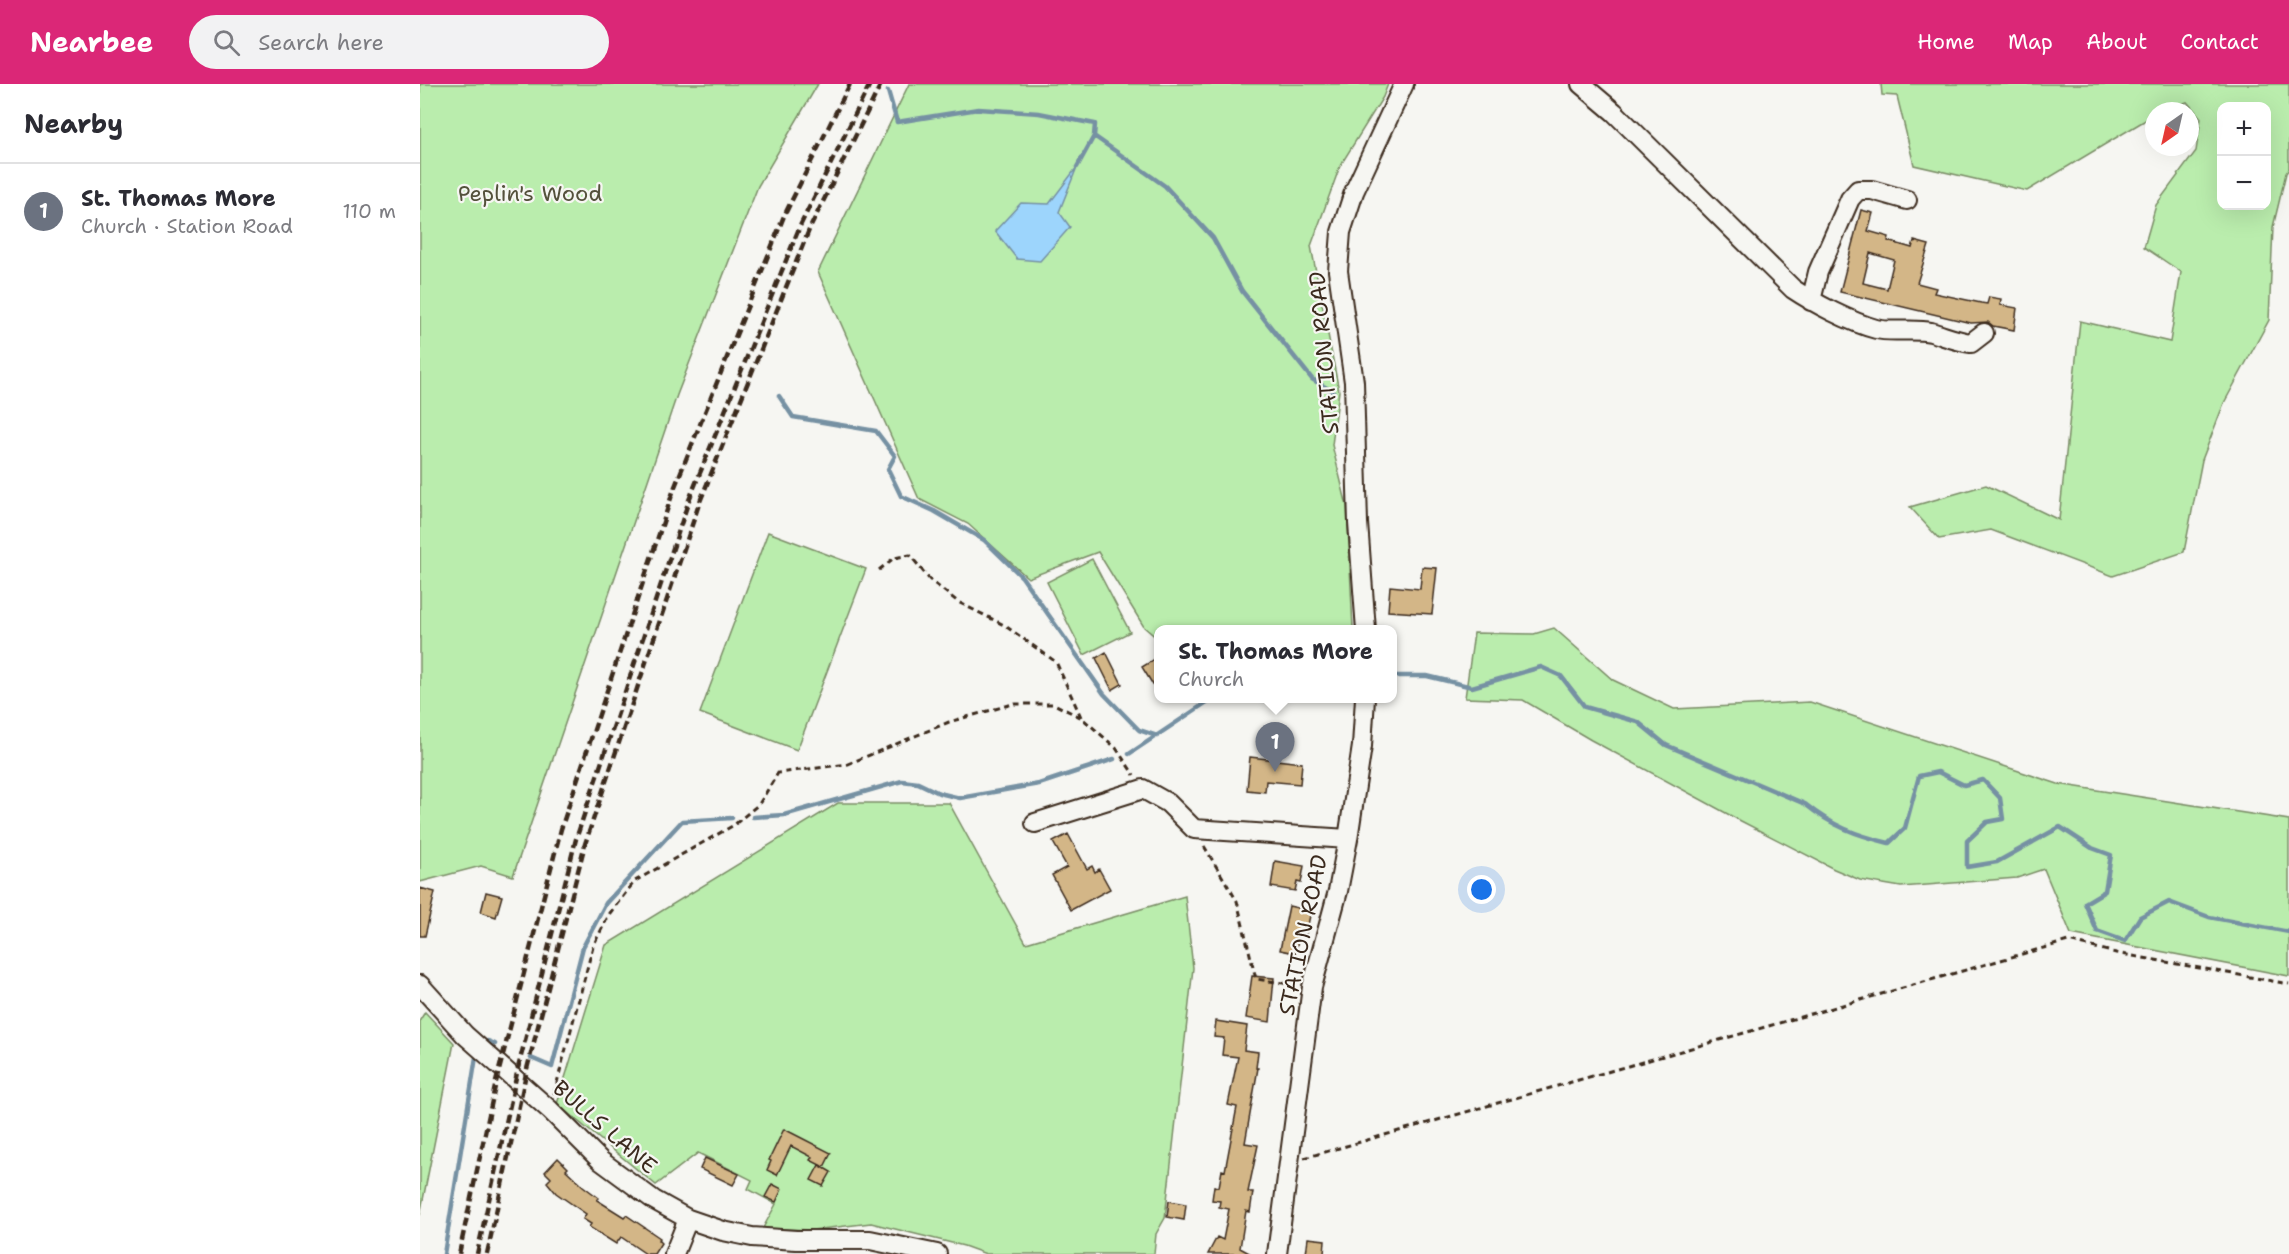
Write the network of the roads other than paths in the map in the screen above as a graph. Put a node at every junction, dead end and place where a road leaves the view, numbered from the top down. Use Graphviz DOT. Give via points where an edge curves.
graph roads {
  1 [pos="1404,84"];
  2 [pos="1581,84"];
  3 [pos="1907,201"];
  4 [pos="1811,301"];
  5 [pos="1984,333"];
  6 [pos="1366,625"];
  7 [pos="1365,703"];
  8 [pos="1035,823"];
  9 [pos="1348,839"];
  10 [pos="420,985"];
  11 [pos="688,1220"];
  12 [pos="868,1247"];
  13 [pos="674,1254"];
  14 [pos="937,1254"];
  15 [pos="1277,1254"];
  1 -- 6 [label="street, STATION ROAD" via="1354,192 1341,232 1338,271 1354,382"];
  2 -- 4 [label="street" via="1792,289"];
  3 -- 4 [label="street" via="1872,190 1858,190 1850,199 1818,272"];
  4 -- 5 [label="street" via="1876,329 1907,329 1971,343"];
  7 -- 9 [label="street, STATION ROAD"];
  8 -- 9 [label="street" via="1143,789 1168,803 1194,829"];
  9 -- 15 [label="street, STATION ROAD" via="1312,987"];
  10 -- 11 [label="street, BULLS LANE" via="465,1035 601,1161"];
  11 -- 12 [label="street, BULLS LANE" via="752,1237"];
  11 -- 13 [label="street"];
  12 -- 14 [label="street, BULLS LANE"];
}
